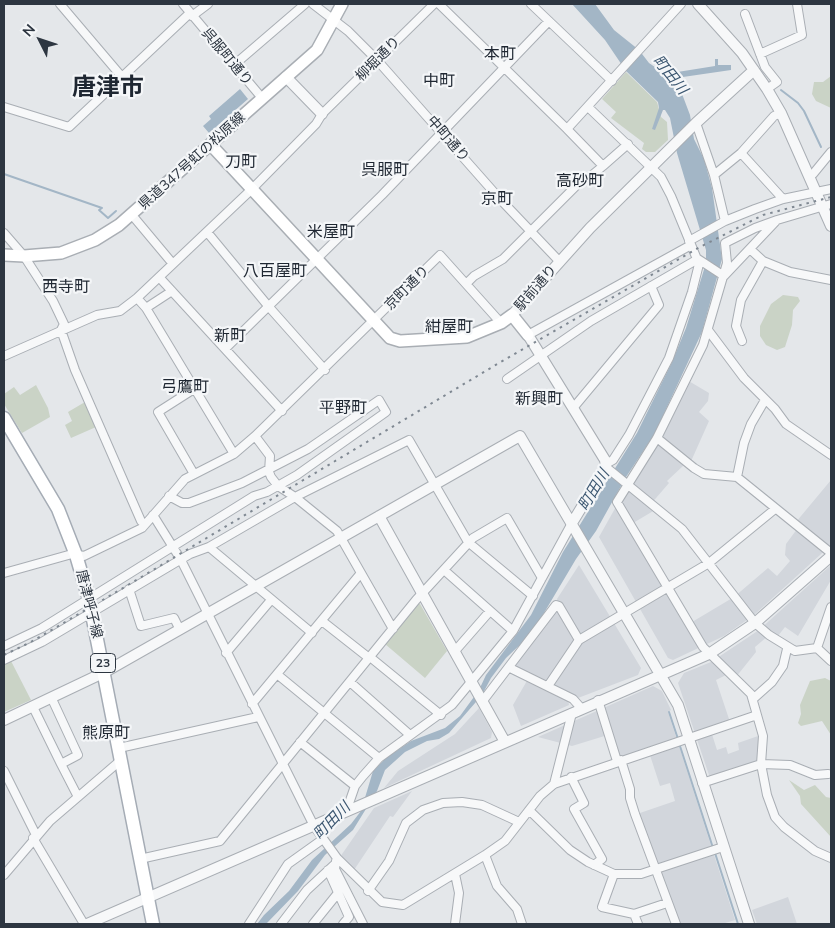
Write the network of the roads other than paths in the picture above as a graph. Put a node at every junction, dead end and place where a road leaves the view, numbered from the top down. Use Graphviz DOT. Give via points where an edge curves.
graph roads {
  1 [pos="60,4"];
  2 [pos="183,4"];
  3 [pos="208,4"];
  4 [pos="305,4"];
  5 [pos="313,4"];
  6 [pos="342,4"];
  7 [pos="434,4"];
  8 [pos="439,4"];
  9 [pos="531,4"];
  10 [pos="681,4"];
  11 [pos="698,4"];
  12 [pos="797,4"];
  13 [pos="745,14"];
  14 [pos="191,15"];
  15 [pos="331,20"];
  16 [pos="549,21"];
  17 [pos="760,54"];
  18 [pos="377,60"];
  19 [pos="234,66"];
  20 [pos="505,68"];
  21 [pos="754,70"];
  22 [pos="122,77"];
  23 [pos="286,77"];
  24 [pos="612,81"];
  25 [pos="767,89"];
  26 [pos="262,98"];
  27 [pos="4,107"];
  28 [pos="588,107"];
  29 [pos="322,114"];
  30 [pos="781,114"];
  31 [pos="694,125"];
  32 [pos="568,129"];
  33 [pos="442,133"];
  34 [pos="628,144"];
  35 [pos="211,145"];
  36 [pos="831,152"];
  37 [pos="740,153"];
  38 [pos="603,166"];
  39 [pos="652,166"];
  40 [pos="714,175"];
  41 [pos="808,175"];
  42 [pos="831,188"];
  43 [pos="252,189"];
  44 [pos="815,192"];
  45 [pos="783,199"];
  46 [pos="827,205"];
  47 [pos="132,215"];
  48 [pos="777,220"];
  49 [pos="724,221"];
  50 [pos="831,226"];
  51 [pos="207,232"];
  52 [pos="4,233"];
  53 [pos="531,233"];
  54 [pos="690,243"];
  55 [pos="750,249"];
  56 [pos="4,255"];
  57 [pos="24,256"];
  58 [pos="316,260"];
  59 [pos="700,260"];
  60 [pos="763,261"];
  61 [pos="560,262"];
  62 [pos="173,264"];
  63 [pos="724,276"];
  64 [pos="159,277"];
  65 [pos="831,280"];
  66 [pos="466,284"];
  67 [pos="651,286"];
  68 [pos="172,291"];
  69 [pos="137,298"];
  70 [pos="270,307"];
  71 [pos="146,308"];
  72 [pos="512,315"];
  73 [pos="374,321"];
  74 [pos="501,323"];
  75 [pos="61,330"];
  76 [pos="708,330"];
  77 [pos="528,335"];
  78 [pos="742,341"];
  79 [pos="225,348"];
  80 [pos="541,354"];
  81 [pos="4,356"];
  82 [pos="326,370"];
  83 [pos="506,379"];
  84 [pos="194,389"];
  85 [pos="765,400"];
  86 [pos="574,407"];
  87 [pos="282,411"];
  88 [pos="6,425"];
  89 [pos="256,436"];
  90 [pos="657,438"];
  91 [pos="234,454"];
  92 [pos="831,455"];
  93 [pos="607,466"];
  94 [pos="269,472"];
  95 [pos="194,474"];
  96 [pos="737,477"];
  97 [pos="628,484"];
  98 [pos="435,485"];
  99 [pos="278,486"];
  100 [pos="169,496"];
  101 [pos="295,497"];
  102 [pos="775,509"];
  103 [pos="153,515"];
  104 [pos="379,516"];
  105 [pos="145,524"];
  106 [pos="573,525"];
  107 [pos="341,538"];
  108 [pos="468,542"];
  109 [pos="173,546"];
  110 [pos="209,546"];
  111 [pos="831,554"];
  112 [pos="76,555"];
  113 [pos="181,560"];
  114 [pos="709,563"];
  115 [pos="444,570"];
  116 [pos="4,573"];
  117 [pos="361,573"];
  118 [pos="542,578"];
  119 [pos="256,586"];
  120 [pos="668,588"];
  121 [pos="130,590"];
  122 [pos="422,595"];
  123 [pos="533,596"];
  124 [pos="89,599"];
  125 [pos="271,600"];
  126 [pos="831,608"];
  127 [pos="490,611"];
  128 [pos="93,612"];
  129 [pos="625,613"];
  130 [pos="207,614"];
  131 [pos="322,620"];
  132 [pos="755,623"];
  133 [pos="393,629"];
  134 [pos="180,630"];
  135 [pos="513,631"];
  136 [pos="312,633"];
  137 [pos="579,640"];
  138 [pos="4,646"];
  139 [pos="817,648"];
  140 [pos="787,649"];
  141 [pos="455,651"];
  142 [pos="226,653"];
  143 [pos="709,654"];
  144 [pos="370,658"];
  145 [pos="4,660"];
  146 [pos="831,661"];
  147 [pos="510,668"];
  148 [pos="105,672"];
  149 [pos="661,674"];
  150 [pos="278,675"];
  151 [pos="471,681"];
  152 [pos="350,682"];
  153 [pos="548,686"];
  154 [pos="52,699"];
  155 [pos="753,699"];
  156 [pos="598,700"];
  157 [pos="482,702"];
  158 [pos="252,704"];
  159 [pos="33,707"];
  160 [pos="576,711"];
  161 [pos="324,713"];
  162 [pos="441,715"];
  163 [pos="757,715"];
  164 [pos="258,717"];
  165 [pos="4,720"];
  166 [pos="410,735"];
  167 [pos="682,740"];
  168 [pos="300,742"];
  169 [pos="505,742"];
  170 [pos="120,754"];
  171 [pos="379,758"];
  172 [pos="619,761"];
  173 [pos="61,764"];
  174 [pos="282,764"];
  175 [pos="761,764"];
  176 [pos="4,771"];
  177 [pos="828,774"];
  178 [pos="571,777"];
  179 [pos="702,783"];
  180 [pos="554,784"];
  181 [pos="355,786"];
  182 [pos="7,788"];
  183 [pos="78,797"];
  184 [pos="529,810"];
  185 [pos="348,811"];
  186 [pos="519,822"];
  187 [pos="314,826"];
  188 [pos="34,837"];
  189 [pos="323,839"];
  190 [pos="717,849"];
  191 [pos="485,855"];
  192 [pos="831,858"];
  193 [pos="140,859"];
  194 [pos="333,864"];
  195 [pos="594,865"];
  196 [pos="654,870"];
  197 [pos="455,874"];
  198 [pos="614,874"];
  199 [pos="4,875"];
  200 [pos="368,891"];
  201 [pos="338,893"];
  202 [pos="148,898"];
  203 [pos="667,903"];
  204 [pos="634,914"];
  205 [pos="85,924"];
  206 [pos="153,924"];
  207 [pos="249,924"];
  208 [pos="280,924"];
  209 [pos="313,924"];
  210 [pos="343,924"];
  211 [pos="363,924"];
  212 [pos="455,924"];
  213 [pos="522,924"];
  214 [pos="638,924"];
  215 [pos="676,924"];
  216 [pos="749,924"];
  1 -- 22 [label="street"];
  2 -- 14 [label="street, 呉服町通り"];
  3 -- 14 [label="street"];
  4 -- 19 [label="street"];
  5 -- 15 [label="street, 中町通り"];
  6 -- 15 [label="main road, 県道347号虹の松原線"];
  7 -- 18 [label="street, 柳堀通り"];
  8 -- 20 [label="street"];
  9 -- 16 [label="street"];
  10 -- 24 [label="street"];
  11 -- 21 [label="street"];
  12 -- 17 [label="street" via="802,35"];
  13 -- 17 [label="street"];
  14 -- 19 [label="street, 呉服町通り"];
  14 -- 22 [label="street"];
  15 -- 18 [label="street, 中町通り" via="348,31"];
  15 -- 23 [label="main road, 県道347号虹の松原線" via="324,41 317,50"];
  16 -- 20 [label="street"];
  16 -- 24 [label="street"];
  17 -- 25 [label="street" via="765,68 777,82"];
  18 -- 29 [label="street, 柳堀通り"];
  18 -- 33 [label="street, 中町通り"];
  19 -- 26 [label="street, 呉服町通り"];
  20 -- 32 [label="street"];
  20 -- 33 [label="street"];
  21 -- 25 [label="street"];
  21 -- 31 [label="street, 駅前通り"];
  22 -- 27 [label="street" via="69,127"];
  23 -- 26 [label="main road, 県道347号虹の松原線"];
  23 -- 29 [label="street"];
  24 -- 28 [label="street"];
  25 -- 30 [label="street"];
  26 -- 35 [label="main road, 県道347号虹の松原線"];
  28 -- 32 [label="street"];
  28 -- 34 [label="street"];
  29 -- 43 [label="street, 柳堀通り"];
  30 -- 37 [label="street" via="774,116"];
  30 -- 41 [label="street"];
  31 -- 39 [label="street, 駅前通り"];
  31 -- 40 [label="street"];
  32 -- 38 [label="street"];
  33 -- 53 [label="street, 中町通り"];
  33 -- 58 [label="street"];
  34 -- 38 [label="street"];
  34 -- 39 [label="street"];
  35 -- 43 [label="main road"];
  35 -- 47 [label="main road, 県道347号虹の松原線"];
  36 -- 41 [label="street" via="813,174"];
  37 -- 40 [label="street"];
  37 -- 45 [label="street"];
  38 -- 53 [label="street" via="583,179"];
  39 -- 54 [label="street" via="666,185"];
  39 -- 61 [label="street, 駅前通り"];
  40 -- 49 [label="street"];
  41 -- 44 [label="street"];
  42 -- 44 [label="street"];
  43 -- 51 [label="street, 柳堀通り"];
  43 -- 58 [label="main road"];
  44 -- 45 [label="street"];
  44 -- 46 [label="street"];
  45 -- 49 [label="street"];
  46 -- 48 [label="street"];
  46 -- 50 [label="street"];
  47 -- 57 [label="main road, 県道347号虹の松原線" via="80,247 61,253"];
  47 -- 62 [label="street"];
  48 -- 55 [label="street"];
  48 -- 63 [label="street" via="725,242 728,254"];
  49 -- 54 [label="street"];
  51 -- 62 [label="street, 柳堀通り"];
  51 -- 70 [label="street"];
  52 -- 57 [label="street"];
  53 -- 61 [label="street, 中町通り"];
  53 -- 66 [label="street" via="503,259"];
  54 -- 59 [label="street"];
  54 -- 77 [label="street"];
  55 -- 60 [label="street"];
  55 -- 63 [label="street"];
  56 -- 57 [label="main road, 県道347号虹の松原線"];
  57 -- 75 [label="street" via="64,324"];
  58 -- 70 [label="street"];
  58 -- 73 [label="main road"];
  59 -- 63 [label="street"];
  59 -- 67 [label="street"];
  59 -- 93 [label="street" via="669,358 629,435"];
  60 -- 65 [label="street" via="790,272"];
  60 -- 78 [label="street" via="741,300 736,326"];
  61 -- 72 [label="street, 駅前通り"];
  62 -- 64 [label="street, 柳堀通り"];
  63 -- 76 [label="street"];
  64 -- 68 [label="street"];
  64 -- 69 [label="street, 柳堀通り"];
  66 -- 73 [label="street, 京町通り" via="440,256"];
  66 -- 74 [label="street"];
  67 -- 80 [label="street"];
  67 -- 86 [label="street" via="659,305"];
  68 -- 71 [label="street"];
  68 -- 79 [label="street"];
  69 -- 71 [label="street"];
  69 -- 75 [label="street, 柳堀通り" via="120,311 97,315"];
  70 -- 79 [label="street"];
  70 -- 82 [label="street"];
  71 -- 84 [label="street"];
  72 -- 74 [label="main road"];
  72 -- 77 [label="main road"];
  73 -- 74 [label="main road" via="390,338 400,341 468,337"];
  73 -- 82 [label="street, 京町通り"];
  75 -- 81 [label="street, 柳堀通り"];
  75 -- 105 [label="street"];
  76 -- 85 [label="street"];
  76 -- 90 [label="street"];
  77 -- 80 [label="street"];
  79 -- 87 [label="street"];
  80 -- 83 [label="street"];
  80 -- 86 [label="street"];
  82 -- 87 [label="street, 京町通り"];
  84 -- 91 [label="street"];
  84 -- 95 [label="street" via="158,412"];
  85 -- 92 [label="street" via="794,432"];
  85 -- 96 [label="street" via="744,443"];
  86 -- 93 [label="street"];
  87 -- 89 [label="street, 京町通り"];
  88 -- 112 [label="main road, 唐津呼子線 / 23" via="58,509"];
  89 -- 91 [label="street, 京町通り"];
  89 -- 94 [label="street" via="270,456"];
  90 -- 96 [label="street" via="704,474"];
  90 -- 97 [label="street"];
  91 -- 95 [label="street, 京町通り"];
  93 -- 97 [label="street"];
  93 -- 106 [label="street"];
  94 -- 99 [label="street"];
  94 -- 99 [label="street" via="379,400 386,412"];
  94 -- 100 [label="street" via="189,503"];
  95 -- 100 [label="street, 京町通り"];
  96 -- 102 [label="street"];
  97 -- 114 [label="street" via="682,529"];
  97 -- 120 [label="street" via="617,502"];
  98 -- 101 [label="street" via="409,440"];
  98 -- 104 [label="street"];
  98 -- 106 [label="street" via="520,436"];
  98 -- 108 [label="street"];
  99 -- 101 [label="street"];
  99 -- 109 [label="street" via="254,496"];
  100 -- 103 [label="street, 京町通り"];
  101 -- 107 [label="street" via="337,531"];
  101 -- 110 [label="street"];
  102 -- 111 [label="street"];
  102 -- 114 [label="street"];
  103 -- 105 [label="street, 京町通り"];
  103 -- 109 [label="street"];
  104 -- 107 [label="street"];
  104 -- 122 [label="street"];
  105 -- 112 [label="street" via="91,553"];
  106 -- 118 [label="street"];
  106 -- 129 [label="street"];
  107 -- 117 [label="street"];
  107 -- 119 [label="street"];
  108 -- 115 [label="street"];
  108 -- 118 [label="street" via="506,518"];
  108 -- 123 [label="street"];
  109 -- 113 [label="street"];
  109 -- 124 [label="street"];
  110 -- 113 [label="street"];
  110 -- 119 [label="street"];
  111 -- 132 [label="street"];
  112 -- 116 [label="street"];
  112 -- 124 [label="main road, 唐津呼子線 / 23"];
  113 -- 121 [label="street"];
  113 -- 130 [label="street"];
  114 -- 120 [label="street"];
  114 -- 132 [label="street"];
  115 -- 122 [label="street"];
  115 -- 127 [label="street"];
  117 -- 131 [label="street"];
  117 -- 133 [label="street"];
  118 -- 123 [label="street"];
  119 -- 125 [label="street"];
  119 -- 130 [label="street"];
  120 -- 129 [label="street"];
  120 -- 143 [label="street"];
  121 -- 128 [label="street"];
  121 -- 134 [label="street" via="141,626 174,618"];
  122 -- 133 [label="street"];
  122 -- 141 [label="street"];
  123 -- 135 [label="street"];
  124 -- 128 [label="main road, 唐津呼子線 / 23"];
  124 -- 138 [label="street" via="42,628"];
  125 -- 136 [label="street"];
  125 -- 142 [label="street"];
  126 -- 139 [label="street"];
  127 -- 135 [label="street"];
  127 -- 141 [label="street"];
  128 -- 145 [label="street"];
  128 -- 148 [label="main road, 唐津呼子線 / 23"];
  129 -- 137 [label="street"];
  129 -- 149 [label="street"];
  130 -- 134 [label="street"];
  130 -- 142 [label="street"];
  131 -- 136 [label="street"];
  131 -- 144 [label="street"];
  132 -- 140 [label="street"];
  132 -- 143 [label="street"];
  133 -- 144 [label="street"];
  134 -- 148 [label="street"];
  135 -- 151 [label="street"];
  136 -- 150 [label="street"];
  137 -- 147 [label="street" via="560,606 556,605"];
  137 -- 153 [label="street"];
  139 -- 140 [label="street" via="802,652"];
  139 -- 146 [label="street"];
  140 -- 155 [label="street" via="783,666 772,682"];
  141 -- 151 [label="street"];
  142 -- 158 [label="street"];
  143 -- 149 [label="street"];
  143 -- 155 [label="street"];
  144 -- 152 [label="street"];
  144 -- 162 [label="street"];
  147 -- 153 [label="street"];
  147 -- 157 [label="street"];
  148 -- 154 [label="street"];
  148 -- 170 [label="main road, 唐津呼子線 / 23"];
  149 -- 156 [label="street"];
  149 -- 167 [label="street" via="678,705"];
  150 -- 158 [label="street"];
  150 -- 161 [label="street"];
  151 -- 157 [label="street"];
  151 -- 162 [label="street"];
  152 -- 161 [label="street"];
  152 -- 166 [label="street"];
  153 -- 160 [label="street" via="573,699"];
  154 -- 159 [label="street"];
  154 -- 173 [label="street" via="78,754"];
  155 -- 163 [label="street"];
  156 -- 160 [label="street"];
  156 -- 172 [label="street"];
  157 -- 169 [label="street"];
  158 -- 164 [label="street"];
  159 -- 165 [label="street"];
  159 -- 173 [label="street"];
  160 -- 169 [label="street"];
  160 -- 180 [label="street"];
  161 -- 168 [label="street"];
  161 -- 171 [label="street"];
  162 -- 166 [label="street"];
  163 -- 167 [label="street"];
  163 -- 175 [label="street" via="763,736"];
  164 -- 170 [label="street"];
  164 -- 174 [label="street"];
  166 -- 171 [label="street"];
  167 -- 172 [label="street"];
  167 -- 179 [label="street"];
  168 -- 174 [label="street"];
  168 -- 181 [label="street"];
  169 -- 185 [label="street"];
  170 -- 183 [label="street"];
  170 -- 193 [label="main road, 唐津呼子線 / 23"];
  171 -- 181 [label="street"];
  172 -- 178 [label="street"];
  172 -- 196 [label="street"];
  173 -- 183 [label="street"];
  174 -- 187 [label="street"];
  174 -- 193 [label="street" via="220,841"];
  175 -- 177 [label="street" via="790,765 815,775"];
  175 -- 179 [label="street"];
  175 -- 192 [label="street" via="775,817 815,851"];
  176 -- 182 [label="street"];
  178 -- 180 [label="street"];
  178 -- 195 [label="street" via="584,802 574,809 602,859"];
  179 -- 190 [label="street"];
  180 -- 184 [label="street"];
  181 -- 185 [label="street"];
  182 -- 188 [label="street"];
  183 -- 188 [label="street"];
  184 -- 186 [label="street"];
  184 -- 195 [label="street" via="570,850"];
  185 -- 187 [label="street"];
  186 -- 191 [label="street" via="505,841"];
  186 -- 200 [label="street" via="482,805 462,802 443,803 423,810 406,823 389,861"];
  187 -- 189 [label="street"];
  187 -- 202 [label="street"];
  188 -- 199 [label="street"];
  188 -- 205 [label="street"];
  189 -- 194 [label="street"];
  189 -- 207 [label="street" via="288,864"];
  190 -- 196 [label="street"];
  190 -- 216 [label="street"];
  191 -- 197 [label="street"];
  191 -- 213 [label="street" via="497,886 517,909"];
  193 -- 202 [label="main road, 唐津呼子線 / 23"];
  194 -- 200 [label="street"];
  194 -- 201 [label="street"];
  194 -- 208 [label="street" via="301,896"];
  194 -- 211 [label="street"];
  195 -- 198 [label="street"];
  196 -- 198 [label="street"];
  196 -- 203 [label="street"];
  197 -- 200 [label="street" via="403,905 382,902"];
  197 -- 212 [label="street" via="459,894"];
  198 -- 204 [label="street" via="602,907"];
  201 -- 209 [label="street"];
  201 -- 210 [label="street" via="349,917"];
  202 -- 205 [label="street"];
  202 -- 206 [label="main road, 唐津呼子線 / 23"];
  203 -- 204 [label="street"];
  203 -- 215 [label="street"];
  204 -- 214 [label="street"];
}
